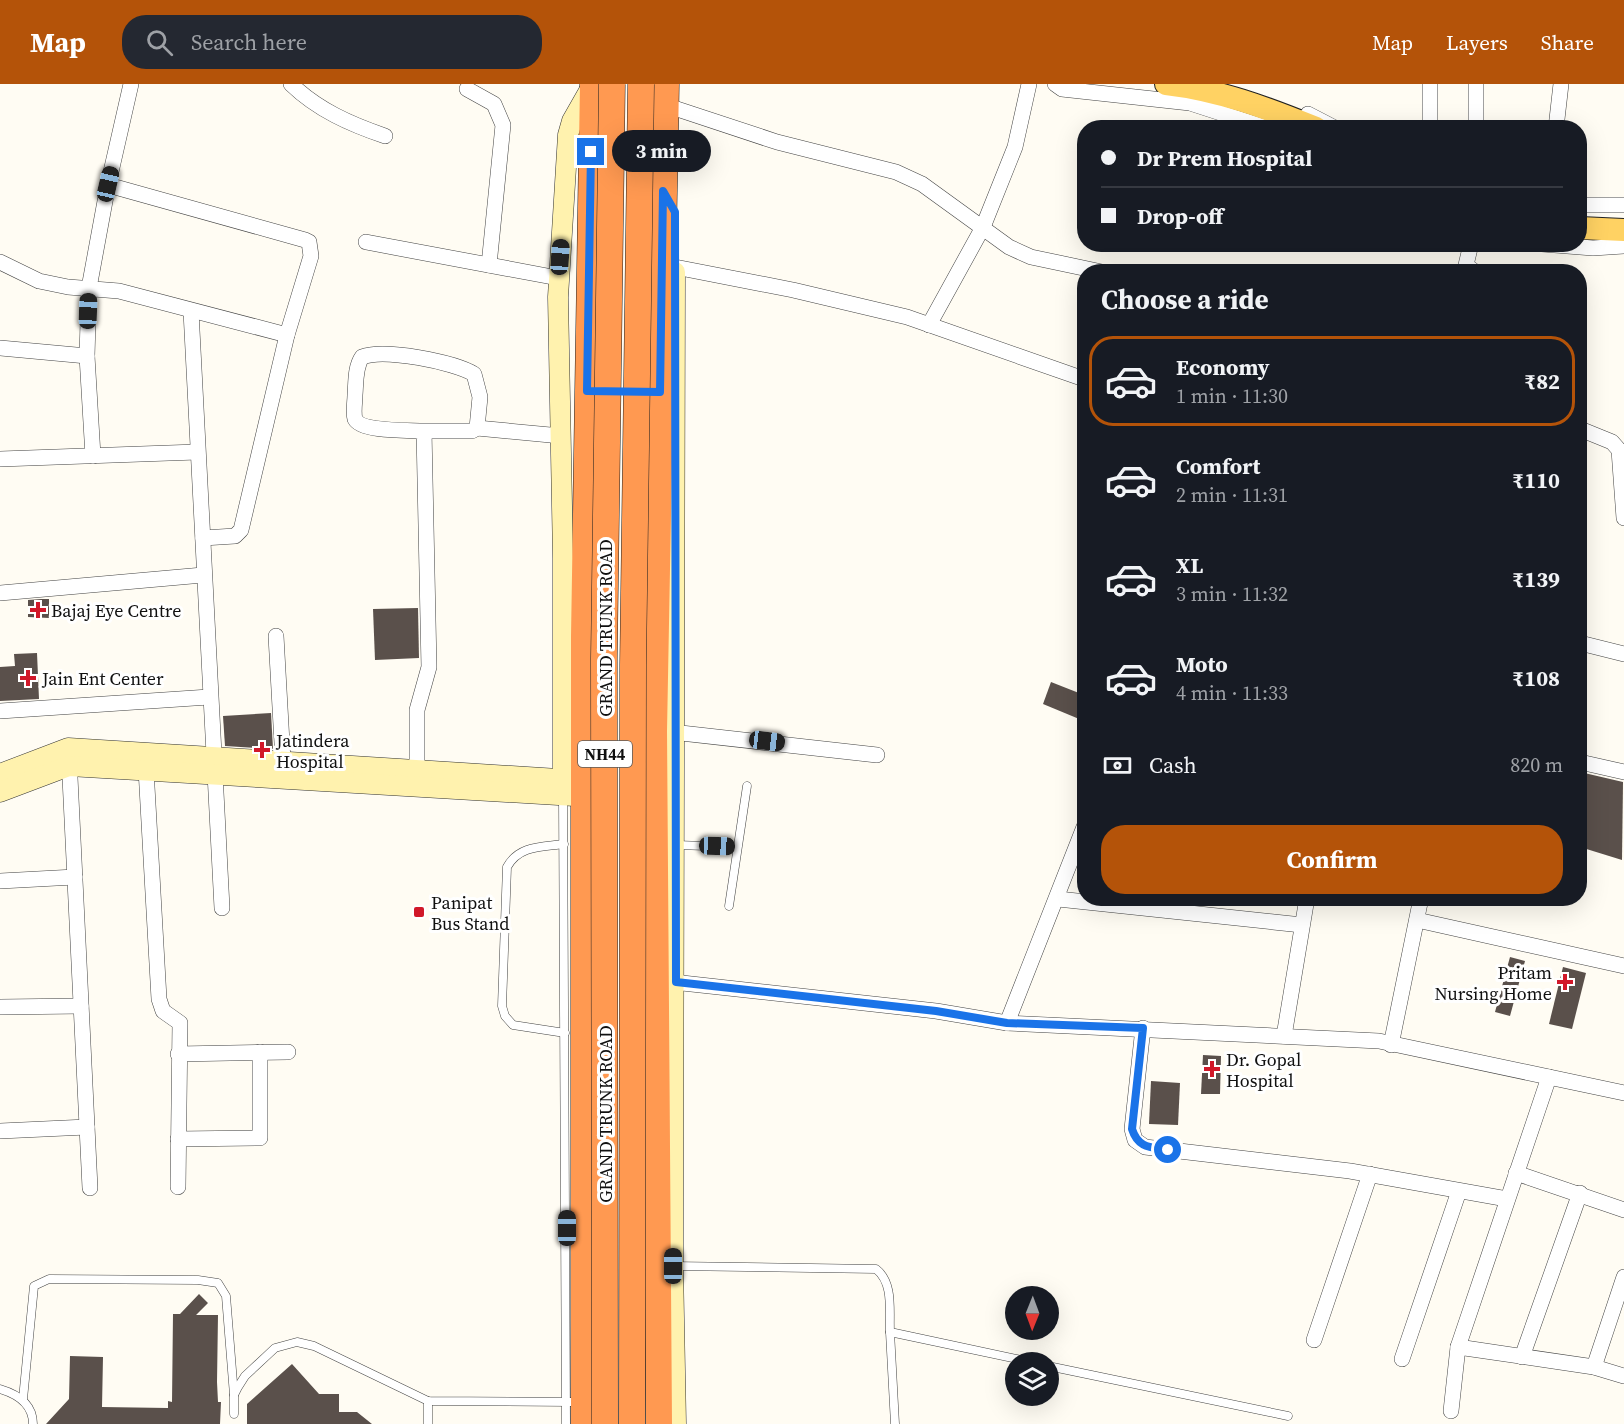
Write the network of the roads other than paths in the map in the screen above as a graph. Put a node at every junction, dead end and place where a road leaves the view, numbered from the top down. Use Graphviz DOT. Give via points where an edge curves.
graph roads {
  1 [pos="131,84"];
  2 [pos="291,84"];
  3 [pos="593,84"];
  4 [pos="612,84"];
  5 [pos="641,84"];
  6 [pos="1029,84"];
  7 [pos="1055,84"];
  8 [pos="1166,84"];
  9 [pos="1215,84"];
  10 [pos="1430,84"];
  11 [pos="1476,84"];
  12 [pos="1561,84"];
  13 [pos="467,89"];
  14 [pos="666,95"];
  15 [pos="1241,120"];
  16 [pos="1296,120"];
  17 [pos="1317,120"];
  18 [pos="1430,120"];
  19 [pos="1476,120"];
  20 [pos="1557,120"];
  21 [pos="385,136"];
  22 [pos="108,184"];
  23 [pos="663,191"];
  24 [pos="1587,205"];
  25 [pos="1624,205"];
  26 [pos="983,227"];
  27 [pos="1587,228"];
  28 [pos="1624,230"];
  29 [pos="366,242"];
  30 [pos="1624,246"];
  31 [pos="1587,248"];
  32 [pos="0,262"];
  33 [pos="489,265"];
  34 [pos="675,267"];
  35 [pos="1077,267"];
  36 [pos="558,278"];
  37 [pos="89,288"];
  38 [pos="191,311"];
  39 [pos="929,325"];
  40 [pos="287,335"];
  41 [pos="0,348"];
  42 [pos="87,356"];
  43 [pos="1077,377"];
  44 [pos="587,391"];
  45 [pos="660,392"];
  46 [pos="477,428"];
  47 [pos="424,431"];
  48 [pos="1587,432"];
  49 [pos="561,436"];
  50 [pos="197,452"];
  51 [pos="93,456"];
  52 [pos="0,459"];
  53 [pos="1624,518"];
  54 [pos="202,538"];
  55 [pos="203,574"];
  56 [pos="0,593"];
  57 [pos="276,636"];
  58 [pos="1587,645"];
  59 [pos="1624,654"];
  60 [pos="209,697"];
  61 [pos="0,711"];
  62 [pos="664,731"];
  63 [pos="877,755"];
  64 [pos="69,757"];
  65 [pos="284,761"];
  66 [pos="1587,764"];
  67 [pos="213,765"];
  68 [pos="146,769"];
  69 [pos="1624,772"];
  70 [pos="0,774"];
  71 [pos="417,778"];
  72 [pos="747,786"];
  73 [pos="573,788"];
  74 [pos="0,792"];
  75 [pos="564,844"];
  76 [pos="675,845"];
  77 [pos="1077,846"];
  78 [pos="737,847"];
  79 [pos="75,878"];
  80 [pos="0,881"];
  81 [pos="1058,899"];
  82 [pos="1077,900"];
  83 [pos="729,906"];
  84 [pos="1179,906"];
  85 [pos="1306,906"];
  86 [pos="1420,906"];
  87 [pos="222,908"];
  88 [pos="1417,920"];
  89 [pos="1302,925"];
  90 [pos="1624,966"];
  91 [pos="666,981"];
  92 [pos="81,1006"];
  93 [pos="0,1007"];
  94 [pos="1007,1023"];
  95 [pos="1143,1028"];
  96 [pos="565,1033"];
  97 [pos="1284,1036"];
  98 [pos="1391,1045"];
  99 [pos="260,1052"];
  100 [pos="288,1052"];
  101 [pos="178,1054"];
  102 [pos="1549,1077"];
  103 [pos="1624,1093"];
  104 [pos="87,1127"];
  105 [pos="0,1131"];
  106 [pos="178,1139"];
  107 [pos="1516,1173"];
  108 [pos="1370,1174"];
  109 [pos="178,1187"];
  110 [pos="90,1188"];
  111 [pos="1459,1191"];
  112 [pos="1580,1193"];
  113 [pos="1508,1199"];
  114 [pos="1624,1210"];
  115 [pos="666,1266"];
  116 [pos="1624,1277"];
  117 [pos="890,1332"];
  118 [pos="1314,1340"];
  119 [pos="1458,1347"];
  120 [pos="1005,1356"];
  121 [pos="1522,1357"];
  122 [pos="1402,1359"];
  123 [pos="1594,1367"];
  124 [pos="1059,1368"];
  125 [pos="1624,1376"];
  126 [pos="0,1389"];
  127 [pos="234,1395"];
  128 [pos="24,1399"];
  129 [pos="428,1401"];
  130 [pos="578,1410"];
  131 [pos="1451,1411"];
  132 [pos="234,1414"];
  133 [pos="1288,1416"];
  134 [pos="33,1424"];
  135 [pos="428,1424"];
  136 [pos="566,1424"];
  137 [pos="605,1424"];
  138 [pos="632,1424"];
  139 [pos="659,1424"];
  140 [pos="676,1424"];
  141 [pos="895,1424"];
  1 -- 22 [label="street"];
  2 -- 21 [label="street" via="345,122"];
  3 -- 36 [label="street" via="568,135"];
  3 -- 44 [label="highway"];
  4 -- 137 [label="highway, GRAND TRUNK ROAD / NH44, bridge" via="604,659"];
  5 -- 138 [label="highway, GRAND TRUNK ROAD / NH44, bridge" via="633,676"];
  6 -- 26 [label="street" via="1015,147"];
  7 -- 15 [label="street" via="1062,89 1190,104"];
  8 -- 16 [label="main road" via="1254,103"];
  9 -- 17 [label="street" via="1265,97"];
  10 -- 18 [label="street"];
  11 -- 19 [label="street"];
  12 -- 20 [label="street"];
  13 -- 33 [label="street" via="494,104 502,125"];
  14 -- 23 [label="highway"];
  14 -- 26 [label="street" via="777,142 896,172 922,184"];
  22 -- 37 [label="street"];
  22 -- 40 [label="street" via="309,242 311,256"];
  23 -- 34 [label="street" via="675,212"];
  23 -- 45 [label="highway"];
  24 -- 25 [label="street"];
  26 -- 35 [label="street" via="1031,257"];
  26 -- 39 [label="street"];
  27 -- 28 [label="main road"];
  29 -- 33 [label="street"];
  30 -- 31 [label="street"];
  32 -- 37 [label="street" via="39,281"];
  33 -- 36 [label="street"];
  34 -- 39 [label="street" via="835,299"];
  34 -- 62 [label="street"];
  36 -- 49 [label="street"];
  37 -- 38 [label="street" via="119,291"];
  37 -- 42 [label="street"];
  38 -- 40 [label="street"];
  38 -- 50 [label="street"];
  39 -- 43 [label="street"];
  40 -- 54 [label="street" via="241,530 235,536"];
  41 -- 42 [label="street"];
  42 -- 51 [label="street"];
  44 -- 45 [label="highway"];
  44 -- 73 [label="highway"];
  45 -- 62 [label="highway"];
  46 -- 47 [label="street"];
  46 -- 47 [label="street" via="480,397 474,374 459,366 435,362 375,354 362,357 354,405 354,417 359,424"];
  46 -- 49 [label="street"];
  47 -- 71 [label="street" via="429,667 417,710"];
  48 -- 53 [label="street" via="1612,442 1619,450"];
  49 -- 73 [label="street"];
  50 -- 51 [label="street"];
  50 -- 54 [label="street"];
  51 -- 52 [label="street"];
  54 -- 55 [label="street"];
  55 -- 56 [label="street"];
  55 -- 60 [label="street"];
  57 -- 65 [label="street"];
  58 -- 59 [label="street"];
  60 -- 61 [label="street"];
  60 -- 67 [label="street"];
  62 -- 63 [label="street"];
  62 -- 76 [label="street"];
  62 -- 91 [label="highway"];
  64 -- 67 [label="street"];
  64 -- 68 [label="street"];
  64 -- 70 [label="street"];
  64 -- 74 [label="street"];
  64 -- 79 [label="street"];
  65 -- 67 [label="street"];
  65 -- 71 [label="street"];
  66 -- 69 [label="street"];
  67 -- 68 [label="street"];
  67 -- 71 [label="street"];
  67 -- 87 [label="street"];
  68 -- 101 [label="street" via="159,999 163,1011 180,1023"];
  71 -- 73 [label="street"];
  72 -- 78 [label="lane"];
  73 -- 75 [label="lane"];
  73 -- 130 [label="highway"];
  75 -- 96 [label="lane"];
  75 -- 96 [label="lane" via="523,850 507,867 502,1006 513,1025"];
  76 -- 78 [label="lane"];
  76 -- 91 [label="street"];
  77 -- 81 [label="street"];
  78 -- 83 [label="lane"];
  79 -- 80 [label="street"];
  79 -- 92 [label="street"];
  81 -- 82 [label="street"];
  81 -- 94 [label="street"];
  84 -- 89 [label="street"];
  85 -- 89 [label="street"];
  86 -- 88 [label="street"];
  88 -- 90 [label="street"];
  88 -- 98 [label="street"];
  89 -- 97 [label="street"];
  91 -- 94 [label="street" via="936,1011"];
  91 -- 115 [label="highway"];
  92 -- 93 [label="street"];
  92 -- 104 [label="street"];
  94 -- 95 [label="street"];
  95 -- 97 [label="street"];
  95 -- 108 [label="street" via="1132,1129 1135,1140 1145,1147"];
  96 -- 130 [label="lane"];
  97 -- 98 [label="street"];
  98 -- 102 [label="street"];
  99 -- 100 [label="street"];
  99 -- 101 [label="street"];
  99 -- 106 [label="street" via="260,1138"];
  101 -- 106 [label="street"];
  102 -- 103 [label="street"];
  102 -- 107 [label="street"];
  104 -- 105 [label="street"];
  104 -- 110 [label="street"];
  106 -- 109 [label="street"];
  107 -- 112 [label="street"];
  107 -- 113 [label="street"];
  108 -- 111 [label="street"];
  108 -- 118 [label="street"];
  111 -- 113 [label="street"];
  111 -- 122 [label="street"];
  112 -- 114 [label="street"];
  112 -- 121 [label="street"];
  113 -- 119 [label="street"];
  115 -- 117 [label="lane" via="876,1269 888,1285"];
  115 -- 139 [label="highway"];
  115 -- 140 [label="street"];
  116 -- 123 [label="street"];
  117 -- 120 [label="lane"];
  117 -- 141 [label="lane"];
  119 -- 121 [label="street"];
  119 -- 131 [label="street"];
  121 -- 123 [label="street"];
  123 -- 125 [label="street"];
  124 -- 133 [label="lane"];
  126 -- 128 [label="lane"];
  127 -- 128 [label="lane" via="226,1296 218,1284 198,1280 49,1279 34,1286"];
  127 -- 129 [label="lane" via="245,1376 274,1348 297,1342 314,1346"];
  127 -- 132 [label="lane"];
  128 -- 134 [label="lane"];
  129 -- 130 [label="lane"];
  129 -- 135 [label="lane"];
  130 -- 136 [label="lane"];
}
